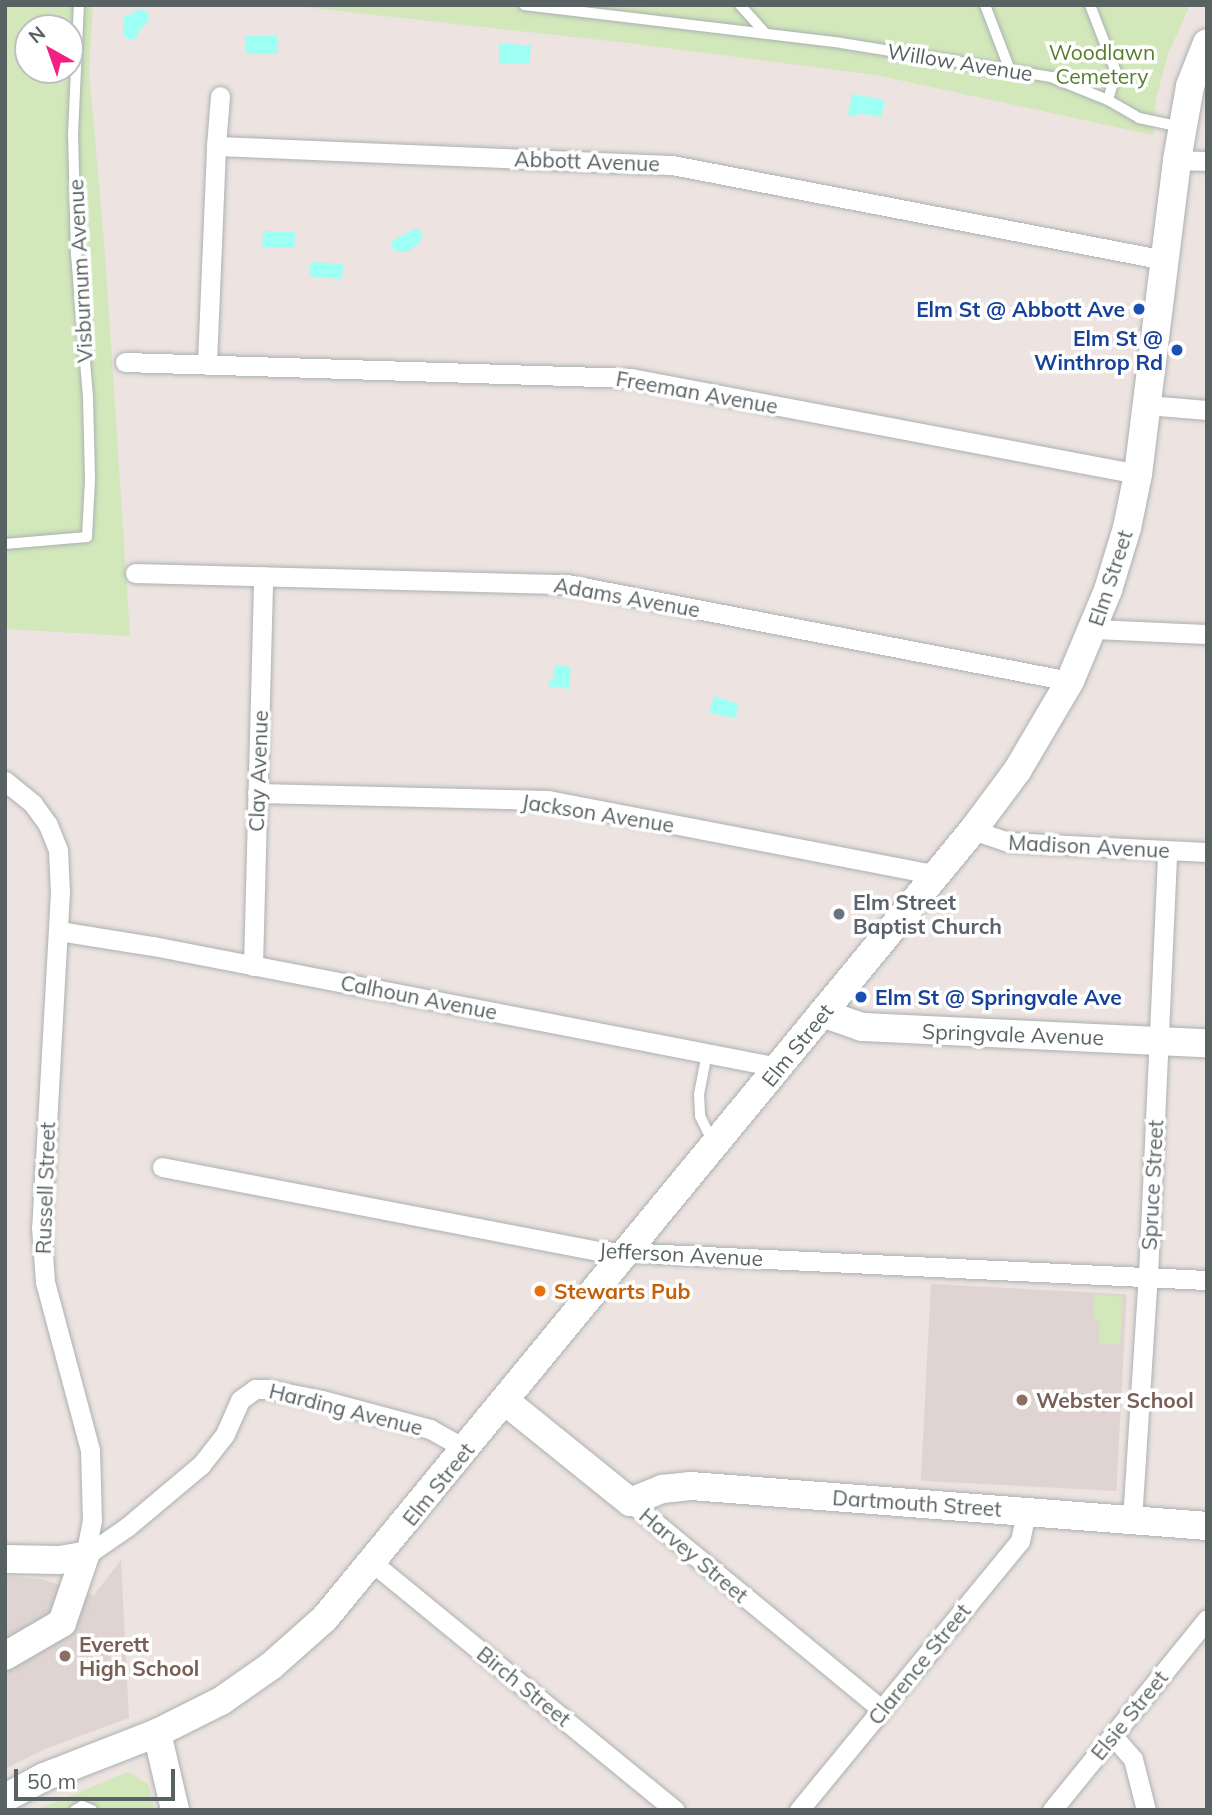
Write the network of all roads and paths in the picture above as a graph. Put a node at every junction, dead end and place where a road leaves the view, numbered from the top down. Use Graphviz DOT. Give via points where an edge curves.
graph roads {
  1 [pos="79,5"];
  2 [pos="524,5"];
  3 [pos="740,5"];
  4 [pos="985,5"];
  5 [pos="1090,5"];
  6 [pos="766,34"];
  7 [pos="1207,43"];
  8 [pos="1010,70"];
  9 [pos="220,96"];
  10 [pos="1108,100"];
  11 [pos="1183,127"];
  12 [pos="216,146"];
  13 [pos="1177,160"];
  14 [pos="1207,161"];
  15 [pos="1165,260"];
  16 [pos="125,362"];
  17 [pos="207,363"];
  18 [pos="1147,405"];
  19 [pos="1207,410"];
  20 [pos="1138,474"];
  21 [pos="5,544"];
  22 [pos="135,573"];
  23 [pos="263,576"];
  24 [pos="1093,629"];
  25 [pos="1207,634"];
  26 [pos="1070,681"];
  27 [pos="5,781"];
  28 [pos="257,793"];
  29 [pos="973,830"];
  30 [pos="1167,850"];
  31 [pos="1207,852"];
  32 [pos="936,875"];
  33 [pos="59,931"];
  34 [pos="253,966"];
  35 [pos="822,1013"];
  36 [pos="1159,1040"];
  37 [pos="1207,1042"];
  38 [pos="707,1053"];
  39 [pos="778,1067"];
  40 [pos="714,1146"];
  41 [pos="162,1167"];
  42 [pos="628,1251"];
  43 [pos="1148,1275"];
  44 [pos="1207,1280"];
  45 [pos="505,1401"];
  46 [pos="466,1448"];
  47 [pos="630,1502"];
  48 [pos="1026,1512"];
  49 [pos="1132,1520"];
  50 [pos="1207,1526"];
  51 [pos="85,1556"];
  52 [pos="5,1559"];
  53 [pos="373,1563"];
  54 [pos="1207,1619"];
  55 [pos="5,1656"];
  56 [pos="881,1709"];
  57 [pos="157,1733"];
  58 [pos="1112,1736"];
  59 [pos="5,1798"];
  60 [pos="75,1810"];
  61 [pos="92,1810"];
  62 [pos="175,1810"];
  63 [pos="675,1810"];
  64 [pos="800,1810"];
  65 [pos="1052,1810"];
  66 [pos="1146,1810"];
  1 -- 21 [label="lane, Visburnum Avenue" via="73,135 88,411 87,537"];
  2 -- 6 [label="lane, Willow Avenue"];
  3 -- 6 [label="lane"];
  4 -- 8 [label="lane"];
  5 -- 10 [label="lane" via="1116,72"];
  6 -- 8 [label="lane, Willow Avenue"];
  7 -- 11 [label="main road, Elm Street" via="1194,73"];
  8 -- 10 [label="lane, Willow Avenue" via="1051,77"];
  9 -- 12 [label="street"];
  10 -- 11 [label="lane, Willow Avenue" via="1139,118"];
  11 -- 13 [label="main road, Elm Street"];
  12 -- 15 [label="street, Abbott Avenue" via="671,165"];
  12 -- 17 [label="street"];
  13 -- 14 [label="street"];
  13 -- 15 [label="main road, Elm Street"];
  15 -- 18 [label="main road, Elm Street"];
  16 -- 17 [label="street, Freeman Avenue"];
  17 -- 20 [label="street, Freeman Avenue" via="631,378"];
  18 -- 19 [label="street"];
  18 -- 20 [label="main road, Elm Street"];
  20 -- 24 [label="main road, Elm Street" via="1118,561"];
  22 -- 23 [label="street, Adams Avenue"];
  23 -- 26 [label="street, Adams Avenue" via="567,584"];
  23 -- 28 [label="street, Clay Avenue"];
  24 -- 25 [label="street"];
  24 -- 26 [label="main road, Elm Street"];
  26 -- 29 [label="main road, Elm Street" via="1032,749"];
  27 -- 33 [label="street, Russell Street" via="33,804 58,850"];
  28 -- 32 [label="street, Jackson Avenue" via="548,800"];
  28 -- 34 [label="street, Clay Avenue"];
  29 -- 30 [label="street, Madison Avenue" via="1008,842"];
  29 -- 32 [label="main road, Elm Street"];
  30 -- 31 [label="street, Madison Avenue"];
  30 -- 36 [label="street, Spruce Street"];
  32 -- 35 [label="main road, Elm Street"];
  33 -- 34 [label="street, Calhoun Avenue"];
  33 -- 51 [label="street, Russell Street" via="41,1227 45,1283 90,1450 92,1520"];
  34 -- 38 [label="street, Calhoun Avenue"];
  35 -- 36 [label="main road, Springvale Avenue" via="862,1027"];
  35 -- 39 [label="main road, Elm Street"];
  36 -- 37 [label="main road, Springvale Avenue"];
  36 -- 43 [label="street, Spruce Street"];
  38 -- 39 [label="street, Calhoun Avenue"];
  38 -- 40 [label="lane" via="700,1116"];
  39 -- 40 [label="main road, Elm Street"];
  40 -- 42 [label="main road, Elm Street"];
  41 -- 42 [label="street, Jefferson Avenue" via="581,1248"];
  42 -- 43 [label="street, Jefferson Avenue"];
  42 -- 45 [label="main road, Elm Street"];
  43 -- 44 [label="street, Jefferson Avenue"];
  43 -- 49 [label="street, Spruce Street"];
  45 -- 46 [label="main road, Elm Street"];
  45 -- 47 [label="main road, Harvey Street"];
  46 -- 51 [label="street, Harding Avenue" via="430,1429 322,1400 255,1389 240,1400 225,1434 201,1465"];
  46 -- 53 [label="main road, Elm Street"];
  47 -- 48 [label="main road, Dartmouth Street" via="662,1489 691,1486"];
  47 -- 56 [label="street, Harvey Street"];
  48 -- 49 [label="main road, Dartmouth Street"];
  48 -- 56 [label="street, Clarence Street" via="1020,1541"];
  49 -- 50 [label="main road, Dartmouth Street"];
  51 -- 52 [label="main road"];
  51 -- 55 [label="main road, Russell Street" via="62,1623"];
  53 -- 57 [label="main road, Elm Street" via="325,1618 271,1666 221,1701"];
  53 -- 63 [label="street, Birch Street"];
  54 -- 58 [label="street, Elsie Street"];
  56 -- 64 [label="street, Clarence Street"];
  57 -- 59 [label="main road, Elm Street" via="44,1777"];
  57 -- 62 [label="main road"];
  58 -- 65 [label="street, Elsie Street"];
  58 -- 66 [label="street" via="1133,1759"];
  60 -- 61 [label="lane" via="82,1806"];
}
